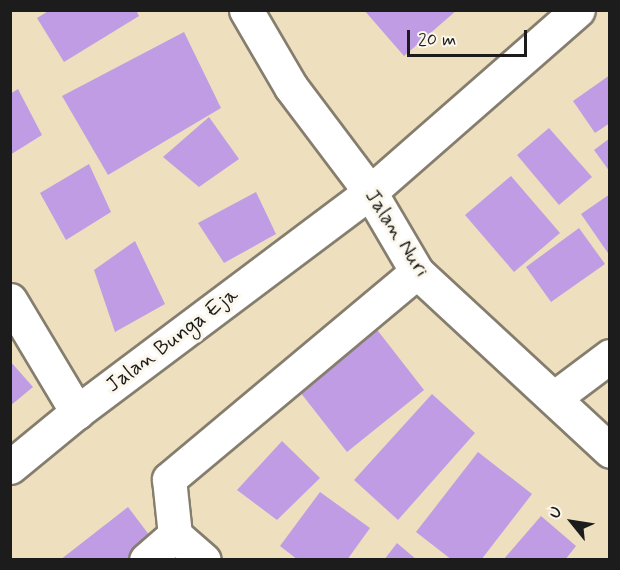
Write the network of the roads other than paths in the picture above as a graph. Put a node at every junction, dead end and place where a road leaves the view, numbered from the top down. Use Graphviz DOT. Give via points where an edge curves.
graph roads {
  1 [pos="246,10"];
  2 [pos="578,10"];
  3 [pos="370,192"];
  4 [pos="417,272"];
  5 [pos="10,300"];
  6 [pos="609,356"];
  7 [pos="554,398"];
  8 [pos="77,412"];
  9 [pos="609,451"];
  10 [pos="10,467"];
  11 [pos="175,535"];
  12 [pos="146,560"];
  13 [pos="204,560"];
  1 -- 3 [label="street, Jalan Nuri" via="291,87"];
  2 -- 3 [label="street, Jalan Bunga Eja"];
  3 -- 4 [label="street, Jalan Nuri"];
  3 -- 8 [label="street, Jalan Bunga Eja"];
  4 -- 7 [label="street, Jalan Nuri"];
  4 -- 11 [label="street" via="169,479"];
  5 -- 8 [label="street"];
  6 -- 7 [label="street"];
  7 -- 9 [label="street, Jalan Nuri"];
  8 -- 10 [label="street, Jalan Bunga Eja"];
  11 -- 12 [label="street"];
  11 -- 13 [label="street"];
}
